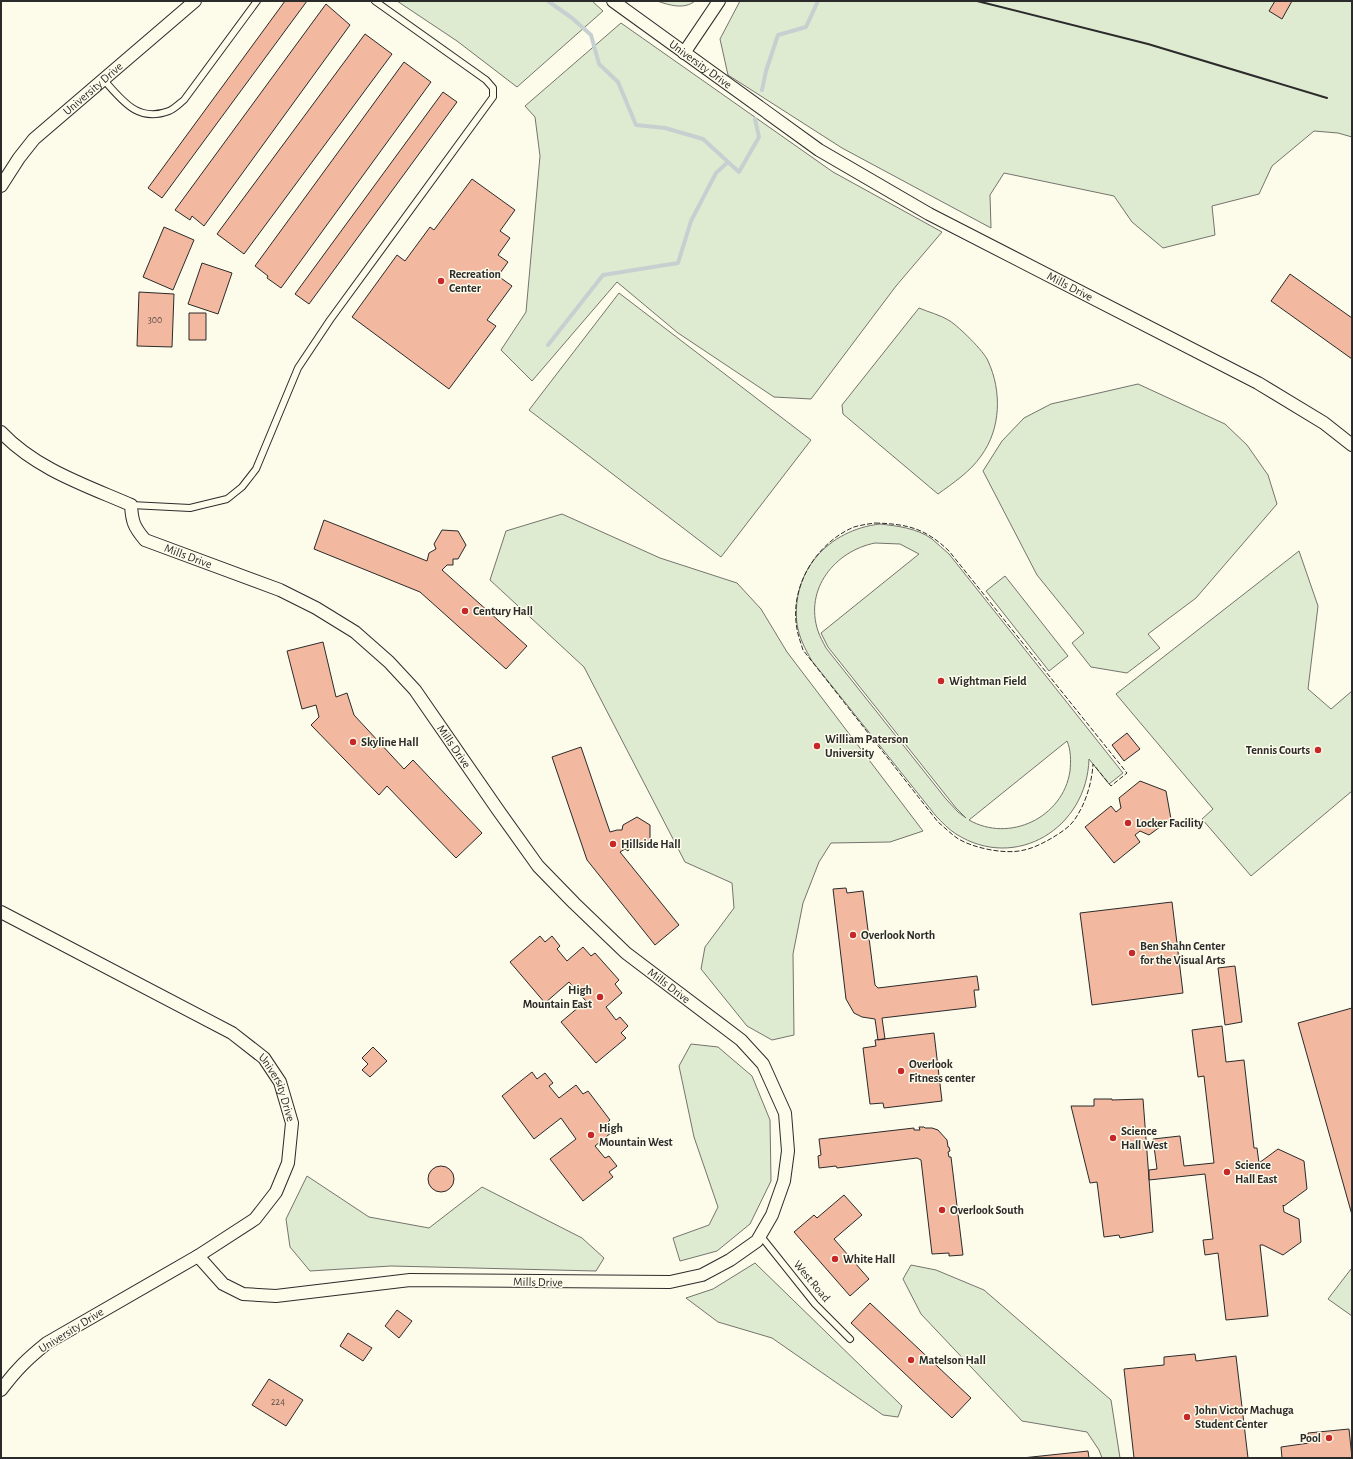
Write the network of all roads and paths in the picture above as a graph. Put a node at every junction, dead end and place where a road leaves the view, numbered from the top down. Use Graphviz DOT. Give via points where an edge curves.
graph roads {
  1 [pos="195,1"];
  2 [pos="257,1"];
  3 [pos="375,1"];
  4 [pos="613,1"];
  5 [pos="719,1"];
  6 [pos="684,53"];
  7 [pos="103,80"];
  8 [pos="788,128"];
  9 [pos="1,186"];
  10 [pos="1,432"];
  11 [pos="1352,445"];
  12 [pos="131,505"];
  13 [pos="1,912"];
  14 [pos="760,1235"];
  15 [pos="198,1256"];
  16 [pos="850,1339"];
  17 [pos="1,1390"];
  1 -- 7 [label="street, University Drive"];
  2 -- 7 [label="lane" via="184,100 169,111 149,115 128,107"];
  3 -- 12 [label="lane" via="486,80 493,88 493,97 330,320 298,368 256,469 242,487 227,500 190,508"];
  4 -- 6 [label="street, University Drive"];
  5 -- 6 [label="street"];
  6 -- 8 [label="street, University Drive"];
  7 -- 9 [label="street, University Drive" via="34,139"];
  8 -- 11 [label="street, Mills Drive" via="819,150 929,214 1258,383 1324,423"];
  10 -- 12 [label="street" via="28,456 48,468"];
  12 -- 14 [label="street, Mills Drive" via="136,530 145,540 280,590 355,632 389,662 415,690 543,871 626,953 742,1040 763,1064 785,1113 788,1151 784,1181 772,1215"];
  13 -- 15 [label="street, University Drive" via="232,1033 264,1058 280,1082 292,1123 288,1163 276,1192 255,1219"];
  14 -- 15 [label="street, Mills Drive" via="757,1241 730,1260 702,1275 670,1282 410,1280 276,1296 243,1294 223,1284"];
  14 -- 16 [label="lane, West Road" via="815,1304"];
  15 -- 17 [label="street, University Drive" via="47,1343 15,1371"];
}
